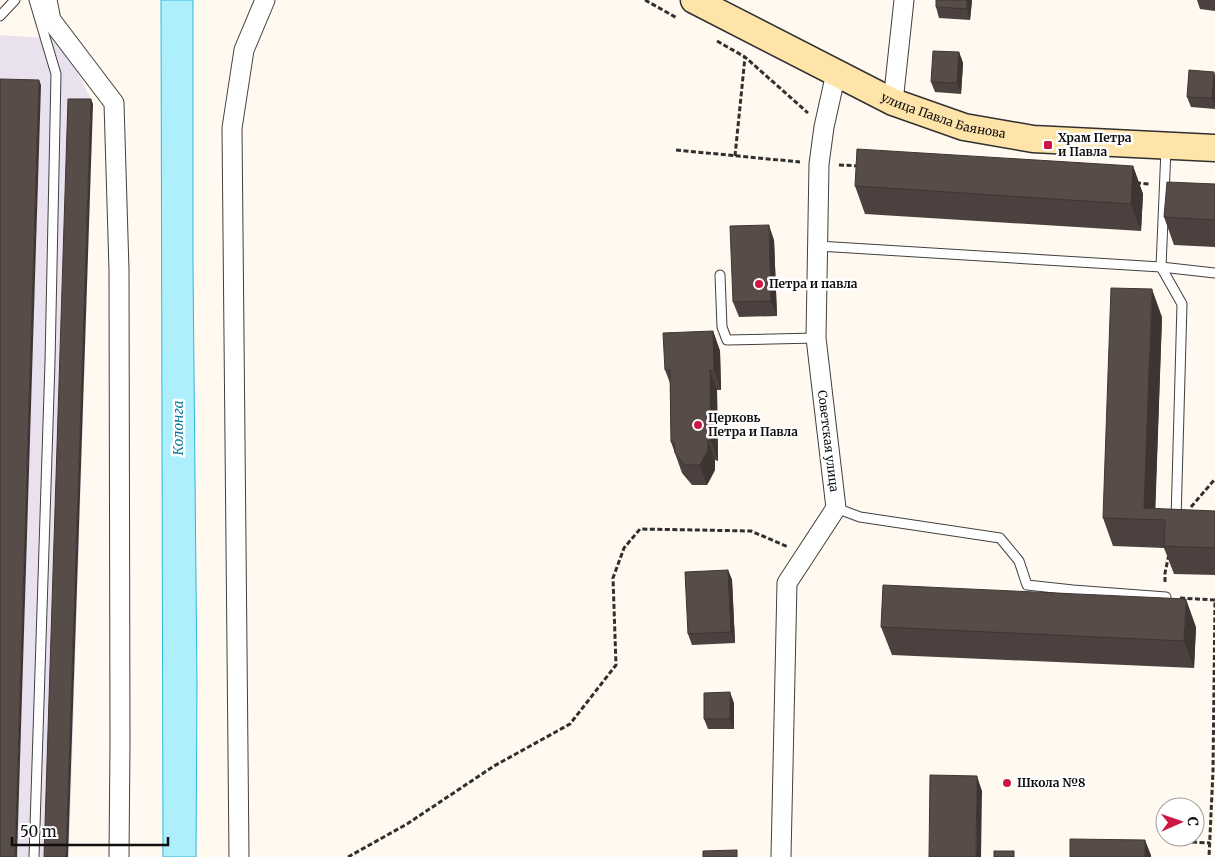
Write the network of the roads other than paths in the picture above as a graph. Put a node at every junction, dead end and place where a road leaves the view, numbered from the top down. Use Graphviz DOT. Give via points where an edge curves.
graph roads {
  1 [pos="15,0"];
  2 [pos="34,0"];
  3 [pos="47,0"];
  4 [pos="265,0"];
  5 [pos="694,0"];
  6 [pos="904,0"];
  7 [pos="0,16"];
  8 [pos="836,73"];
  9 [pos="893,102"];
  10 [pos="1166,146"];
  11 [pos="1215,148"];
  12 [pos="818,246"];
  13 [pos="1161,267"];
  14 [pos="1215,273"];
  15 [pos="720,275"];
  16 [pos="816,338"];
  17 [pos="836,508"];
  18 [pos="1185,525"];
  19 [pos="1166,597"];
  20 [pos="34,857"];
  21 [pos="119,857"];
  22 [pos="239,857"];
  23 [pos="781,857"];
  1 -- 7 [label="lane"];
  2 -- 20 [label="lane" via="56,74"];
  3 -- 21 [label="street" via="51,20 114,103 119,270"];
  4 -- 22 [label="street" via="244,50 232,128"];
  5 -- 8 [label="main road, улица Павла Баянова"];
  6 -- 9 [label="street"];
  8 -- 9 [label="main road, улица Павла Баянова"];
  8 -- 12 [label="street, Советская улица" via="819,164"];
  9 -- 10 [label="main road, улица Павла Баянова" via="964,127 1033,139"];
  10 -- 11 [label="main road, улица Павла Баянова"];
  10 -- 13 [label="lane"];
  12 -- 13 [label="lane"];
  12 -- 16 [label="street, Советская улица"];
  13 -- 14 [label="lane"];
  13 -- 18 [label="lane" via="1182,304 1175,525"];
  15 -- 16 [label="lane" via="722,327 727,340"];
  16 -- 17 [label="street, Советская улица"];
  17 -- 19 [label="lane" via="860,517 1000,538 1019,561 1027,584"];
  17 -- 23 [label="street, Советская улица" via="787,583"];
}
